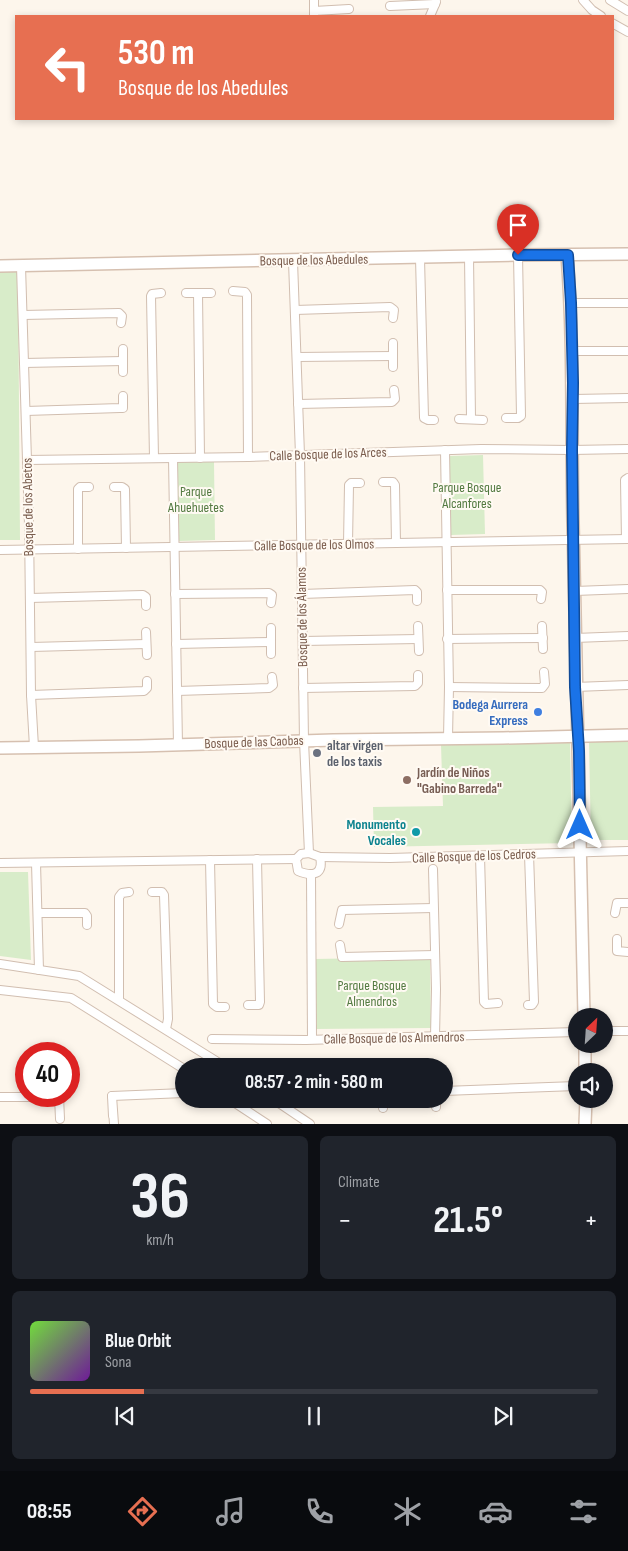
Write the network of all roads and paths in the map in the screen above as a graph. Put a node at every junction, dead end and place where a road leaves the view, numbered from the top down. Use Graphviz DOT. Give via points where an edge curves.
graph roads {
  1 [pos="314,0"];
  2 [pos="583,0"];
  3 [pos="613,1"];
  4 [pos="435,2"];
  5 [pos="390,6"];
  6 [pos="349,9"];
  7 [pos="628,11"];
  8 [pos="314,14"];
  9 [pos="430,15"];
  10 [pos="600,15"];
  11 [pos="614,24"];
  12 [pos="628,32"];
  13 [pos="628,254"];
  14 [pos="518,255"];
  15 [pos="568,255"];
  16 [pos="469,256"];
  17 [pos="420,258"];
  18 [pos="294,261"];
  19 [pos="0,266"];
  20 [pos="21,266"];
  21 [pos="233,291"];
  22 [pos="161,293"];
  23 [pos="186,293"];
  24 [pos="198,293"];
  25 [pos="211,293"];
  26 [pos="571,303"];
  27 [pos="628,303"];
  28 [pos="295,310"];
  29 [pos="23,315"];
  30 [pos="393,318"];
  31 [pos="121,323"];
  32 [pos="393,343"];
  33 [pos="122,348"];
  34 [pos="572,351"];
  35 [pos="628,351"];
  36 [pos="393,356"];
  37 [pos="297,357"];
  38 [pos="123,361"];
  39 [pos="24,363"];
  40 [pos="393,367"];
  41 [pos="123,372"];
  42 [pos="394,390"];
  43 [pos="123,396"];
  44 [pos="628,398"];
  45 [pos="573,399"];
  46 [pos="298,404"];
  47 [pos="26,411"];
  48 [pos="506,418"];
  49 [pos="459,419"];
  50 [pos="471,419"];
  51 [pos="434,420"];
  52 [pos="483,420"];
  53 [pos="628,448"];
  54 [pos="445,450"];
  55 [pos="572,450"];
  56 [pos="300,455"];
  57 [pos="248,457"];
  58 [pos="154,458"];
  59 [pos="173,458"];
  60 [pos="200,458"];
  61 [pos="27,460"];
  62 [pos="628,478"];
  63 [pos="383,482"];
  64 [pos="360,483"];
  65 [pos="89,487"];
  66 [pos="114,487"];
  67 [pos="627,539"];
  68 [pos="573,540"];
  69 [pos="446,542"];
  70 [pos="396,543"];
  71 [pos="348,544"];
  72 [pos="301,545"];
  73 [pos="174,547"];
  74 [pos="126,548"];
  75 [pos="78,549"];
  76 [pos="0,550"];
  77 [pos="29,550"];
  78 [pos="628,589"];
  79 [pos="447,590"];
  80 [pos="575,591"];
  81 [pos="175,594"];
  82 [pos="302,594"];
  83 [pos="30,598"];
  84 [pos="541,599"];
  85 [pos="417,601"];
  86 [pos="271,603"];
  87 [pos="146,606"];
  88 [pos="418,626"];
  89 [pos="542,626"];
  90 [pos="271,628"];
  91 [pos="146,632"];
  92 [pos="628,636"];
  93 [pos="542,638"];
  94 [pos="575,638"];
  95 [pos="418,639"];
  96 [pos="447,639"];
  97 [pos="307,641"];
  98 [pos="271,642"];
  99 [pos="146,644"];
  100 [pos="176,644"];
  101 [pos="31,647"];
  102 [pos="543,649"];
  103 [pos="419,651"];
  104 [pos="272,654"];
  105 [pos="147,655"];
  106 [pos="544,672"];
  107 [pos="418,675"];
  108 [pos="272,678"];
  109 [pos="146,681"];
  110 [pos="628,684"];
  111 [pos="449,687"];
  112 [pos="575,687"];
  113 [pos="306,688"];
  114 [pos="177,691"];
  115 [pos="31,695"];
  116 [pos="628,735"];
  117 [pos="578,736"];
  118 [pos="448,738"];
  119 [pos="304,741"];
  120 [pos="178,745"];
  121 [pos="34,747"];
  122 [pos="0,748"];
  123 [pos="628,851"];
  124 [pos="309,852"];
  125 [pos="581,853"];
  126 [pos="529,854"];
  127 [pos="480,856"];
  128 [pos="320,857"];
  129 [pos="257,859"];
  130 [pos="296,859"];
  131 [pos="210,860"];
  132 [pos="0,863"];
  133 [pos="36,863"];
  134 [pos="433,868"];
  135 [pos="311,874"];
  136 [pos="129,892"];
  137 [pos="152,892"];
  138 [pos="628,903"];
  139 [pos="433,908"];
  140 [pos="615,913"];
  141 [pos="38,914"];
  142 [pos="339,924"];
  143 [pos="87,925"];
  144 [pos="616,939"];
  145 [pos="340,946"];
  146 [pos="628,952"];
  147 [pos="435,955"];
  148 [pos="0,964"];
  149 [pos="39,970"];
  150 [pos="0,990"];
  151 [pos="119,1000"];
  152 [pos="498,1003"];
  153 [pos="248,1005"];
  154 [pos="528,1005"];
  155 [pos="225,1007"];
  156 [pos="584,1008"];
  157 [pos="166,1029"];
  158 [pos="613,1031"];
  159 [pos="628,1031"];
  160 [pos="568,1032"];
  161 [pos="435,1037"];
  162 [pos="212,1039"];
  163 [pos="312,1040"];
  164 [pos="211,1058"];
  165 [pos="175,1063"];
  166 [pos="568,1086"];
  167 [pos="453,1091"];
  168 [pos="175,1094"];
  169 [pos="0,1097"];
  170 [pos="15,1097"];
  171 [pos="60,1107"];
  172 [pos="243,1108"];
  173 [pos="286,1108"];
  174 [pos="586,1108"];
  175 [pos="60,1119"];
  176 [pos="113,1120"];
  177 [pos="268,1124"];
  178 [pos="310,1124"];
  179 [pos="585,1124"];
  1 -- 8 [label="street"];
  2 -- 10 [label="street"];
  3 -- 7 [label="street"];
  4 -- 5 [label="street"];
  4 -- 9 [label="street"];
  6 -- 8 [label="street"];
  11 -- 12 [label="street"];
  13 -- 15 [label="street, Bosque de los Abedules"];
  14 -- 15 [label="street, Bosque de los Abedules"];
  14 -- 16 [label="street, Bosque de los Abedules"];
  14 -- 48 [label="street" via="521,416"];
  15 -- 26 [label="street"];
  16 -- 17 [label="street, Bosque de los Abedules"];
  16 -- 50 [label="street"];
  17 -- 18 [label="street, Bosque de los Abedules"];
  17 -- 51 [label="street" via="424,418"];
  18 -- 20 [label="street, Bosque de los Abedules"];
  18 -- 28 [label="street, Bosque de los Álamos"];
  19 -- 20 [label="street, Bosque de los Abedules"];
  20 -- 29 [label="street, Bosque de los Abetos"];
  21 -- 57 [label="street" via="247,295"];
  22 -- 58 [label="street" via="151,296"];
  23 -- 24 [label="street"];
  24 -- 25 [label="street"];
  24 -- 60 [label="street"];
  26 -- 27 [label="street"];
  26 -- 34 [label="street"];
  28 -- 30 [label="street" via="390,307 394,310"];
  28 -- 37 [label="street, Bosque de los Álamos"];
  29 -- 31 [label="street" via="119,313"];
  29 -- 39 [label="street, Bosque de los Abetos"];
  32 -- 36 [label="street"];
  33 -- 38 [label="street"];
  34 -- 35 [label="street"];
  34 -- 45 [label="street"];
  36 -- 37 [label="street"];
  36 -- 40 [label="street"];
  37 -- 46 [label="street, Bosque de los Álamos"];
  38 -- 39 [label="street"];
  38 -- 41 [label="street"];
  39 -- 47 [label="street, Bosque de los Abetos"];
  42 -- 46 [label="street" via="395,400 392,402"];
  43 -- 47 [label="street" via="123,408"];
  44 -- 45 [label="street"];
  45 -- 55 [label="street"];
  46 -- 56 [label="street, Bosque de los Álamos"];
  47 -- 61 [label="street, Bosque de los Abetos"];
  49 -- 50 [label="street"];
  50 -- 52 [label="street"];
  53 -- 55 [label="street, Calle Bosque de los Arces"];
  54 -- 55 [label="street, Calle Bosque de los Arces"];
  54 -- 56 [label="street, Calle Bosque de los Arces"];
  54 -- 69 [label="street"];
  55 -- 68 [label="street"];
  56 -- 57 [label="street, Calle Bosque de los Arces"];
  56 -- 72 [label="street, Bosque de los Álamos"];
  57 -- 60 [label="street, Calle Bosque de los Arces"];
  58 -- 59 [label="street, Calle Bosque de los Arces"];
  58 -- 61 [label="street, Calle Bosque de los Arces"];
  59 -- 60 [label="street, Calle Bosque de los Arces"];
  59 -- 73 [label="street"];
  61 -- 77 [label="street, Bosque de los Abetos"];
  62 -- 67 [label="street" via="625,480"];
  63 -- 70 [label="street" via="395,485"];
  64 -- 71 [label="street" via="351,482 349,485"];
  65 -- 75 [label="street" via="78,489"];
  66 -- 74 [label="street" via="125,489"];
  67 -- 68 [label="street, Calle Bosque de los Olmos"];
  68 -- 69 [label="street, Calle Bosque de los Olmos"];
  68 -- 80 [label="street"];
  69 -- 70 [label="street, Calle Bosque de los Olmos"];
  69 -- 79 [label="street"];
  70 -- 71 [label="street, Calle Bosque de los Olmos"];
  71 -- 72 [label="street, Calle Bosque de los Olmos"];
  72 -- 73 [label="street, Calle Bosque de los Olmos"];
  72 -- 82 [label="street, Bosque de los Álamos"];
  73 -- 74 [label="street, Calle Bosque de los Olmos"];
  73 -- 81 [label="street"];
  74 -- 75 [label="street, Calle Bosque de los Olmos"];
  75 -- 77 [label="street, Calle Bosque de los Olmos"];
  76 -- 77 [label="street, Calle Bosque de los Olmos"];
  77 -- 83 [label="street, Bosque de los Abetos"];
  78 -- 80 [label="street"];
  79 -- 84 [label="street" via="540,590"];
  79 -- 96 [label="street"];
  80 -- 94 [label="street"];
  81 -- 86 [label="street" via="269,593 272,595"];
  81 -- 100 [label="street"];
  82 -- 85 [label="street" via="415,590"];
  82 -- 97 [label="street, Bosque de los Álamos"];
  83 -- 87 [label="street" via="143,595"];
  83 -- 101 [label="street, Bosque de los Abetos"];
  88 -- 95 [label="street"];
  89 -- 93 [label="street"];
  90 -- 98 [label="street"];
  91 -- 99 [label="street"];
  92 -- 94 [label="street"];
  93 -- 96 [label="street"];
  93 -- 102 [label="street"];
  94 -- 112 [label="street"];
  95 -- 97 [label="street"];
  95 -- 103 [label="street"];
  96 -- 111 [label="street"];
  97 -- 113 [label="street, Bosque de los Álamos"];
  98 -- 100 [label="street"];
  98 -- 104 [label="street"];
  99 -- 101 [label="street"];
  99 -- 105 [label="street"];
  100 -- 114 [label="street"];
  101 -- 115 [label="street, Bosque de los Abetos"];
  106 -- 111 [label="street" via="542,688"];
  107 -- 113 [label="street" via="415,686"];
  108 -- 114 [label="street" via="273,685 269,688"];
  109 -- 115 [label="street" via="144,691"];
  110 -- 112 [label="street"];
  111 -- 118 [label="street"];
  112 -- 117 [label="street"];
  113 -- 119 [label="street, Bosque de los Álamos"];
  114 -- 120 [label="street"];
  115 -- 121 [label="street, Bosque de los Abetos"];
  116 -- 117 [label="street, Bosque de las Caobas"];
  117 -- 118 [label="street, Bosque de las Caobas"];
  117 -- 125 [label="street"];
  118 -- 119 [label="street, Bosque de las Caobas"];
  119 -- 120 [label="street, Bosque de las Caobas"];
  119 -- 124 [label="street, Bosque de los Álamos"];
  120 -- 121 [label="street, Bosque de las Caobas"];
  121 -- 122 [label="street, Bosque de las Caobas"];
  123 -- 125 [label="street, Calle Bosque de los Cedros"];
  124 -- 128 [label="street"];
  124 -- 130 [label="street"];
  125 -- 126 [label="street, Calle Bosque de los Cedros"];
  125 -- 156 [label="street"];
  126 -- 127 [label="street, Calle Bosque de los Cedros"];
  126 -- 154 [label="street" via="534,1002"];
  127 -- 128 [label="street, Calle Bosque de los Cedros"];
  127 -- 152 [label="street" via="484,1002"];
  128 -- 135 [label="street" via="320,869"];
  129 -- 130 [label="street"];
  129 -- 131 [label="street"];
  129 -- 153 [label="street" via="260,1002 259,1005"];
  130 -- 135 [label="street" via="298,871"];
  131 -- 133 [label="street"];
  131 -- 155 [label="street" via="213,1004"];
  132 -- 133 [label="street"];
  133 -- 141 [label="street"];
  134 -- 139 [label="street"];
  135 -- 163 [label="street"];
  136 -- 151 [label="street" via="119,897"];
  137 -- 157 [label="street" via="164,895"];
  138 -- 140 [label="street" via="617,903"];
  139 -- 142 [label="street" via="342,910"];
  139 -- 147 [label="street"];
  141 -- 143 [label="street" via="85,913"];
  141 -- 149 [label="street"];
  144 -- 146 [label="street" via="617,951"];
  145 -- 147 [label="street" via="342,957"];
  147 -- 161 [label="street"];
  148 -- 149 [label="street"];
  149 -- 151 [label="street" via="79,976"];
  150 -- 165 [label="street" via="71,998"];
  151 -- 157 [label="street"];
  157 -- 164 [label="street"];
  158 -- 159 [label="street"];
  160 -- 161 [label="street, Calle Bosque de los Almendros"];
  161 -- 163 [label="street, Calle Bosque de los Almendros"];
  162 -- 163 [label="street, Calle Bosque de los Almendros"];
  166 -- 167 [label="street"];
  168 -- 176 [label="street" via="112,1096"];
  169 -- 170 [label="street"];
  171 -- 175 [label="street"];
  172 -- 177 [label="street"];
  173 -- 178 [label="street"];
  174 -- 179 [label="street"];
}
